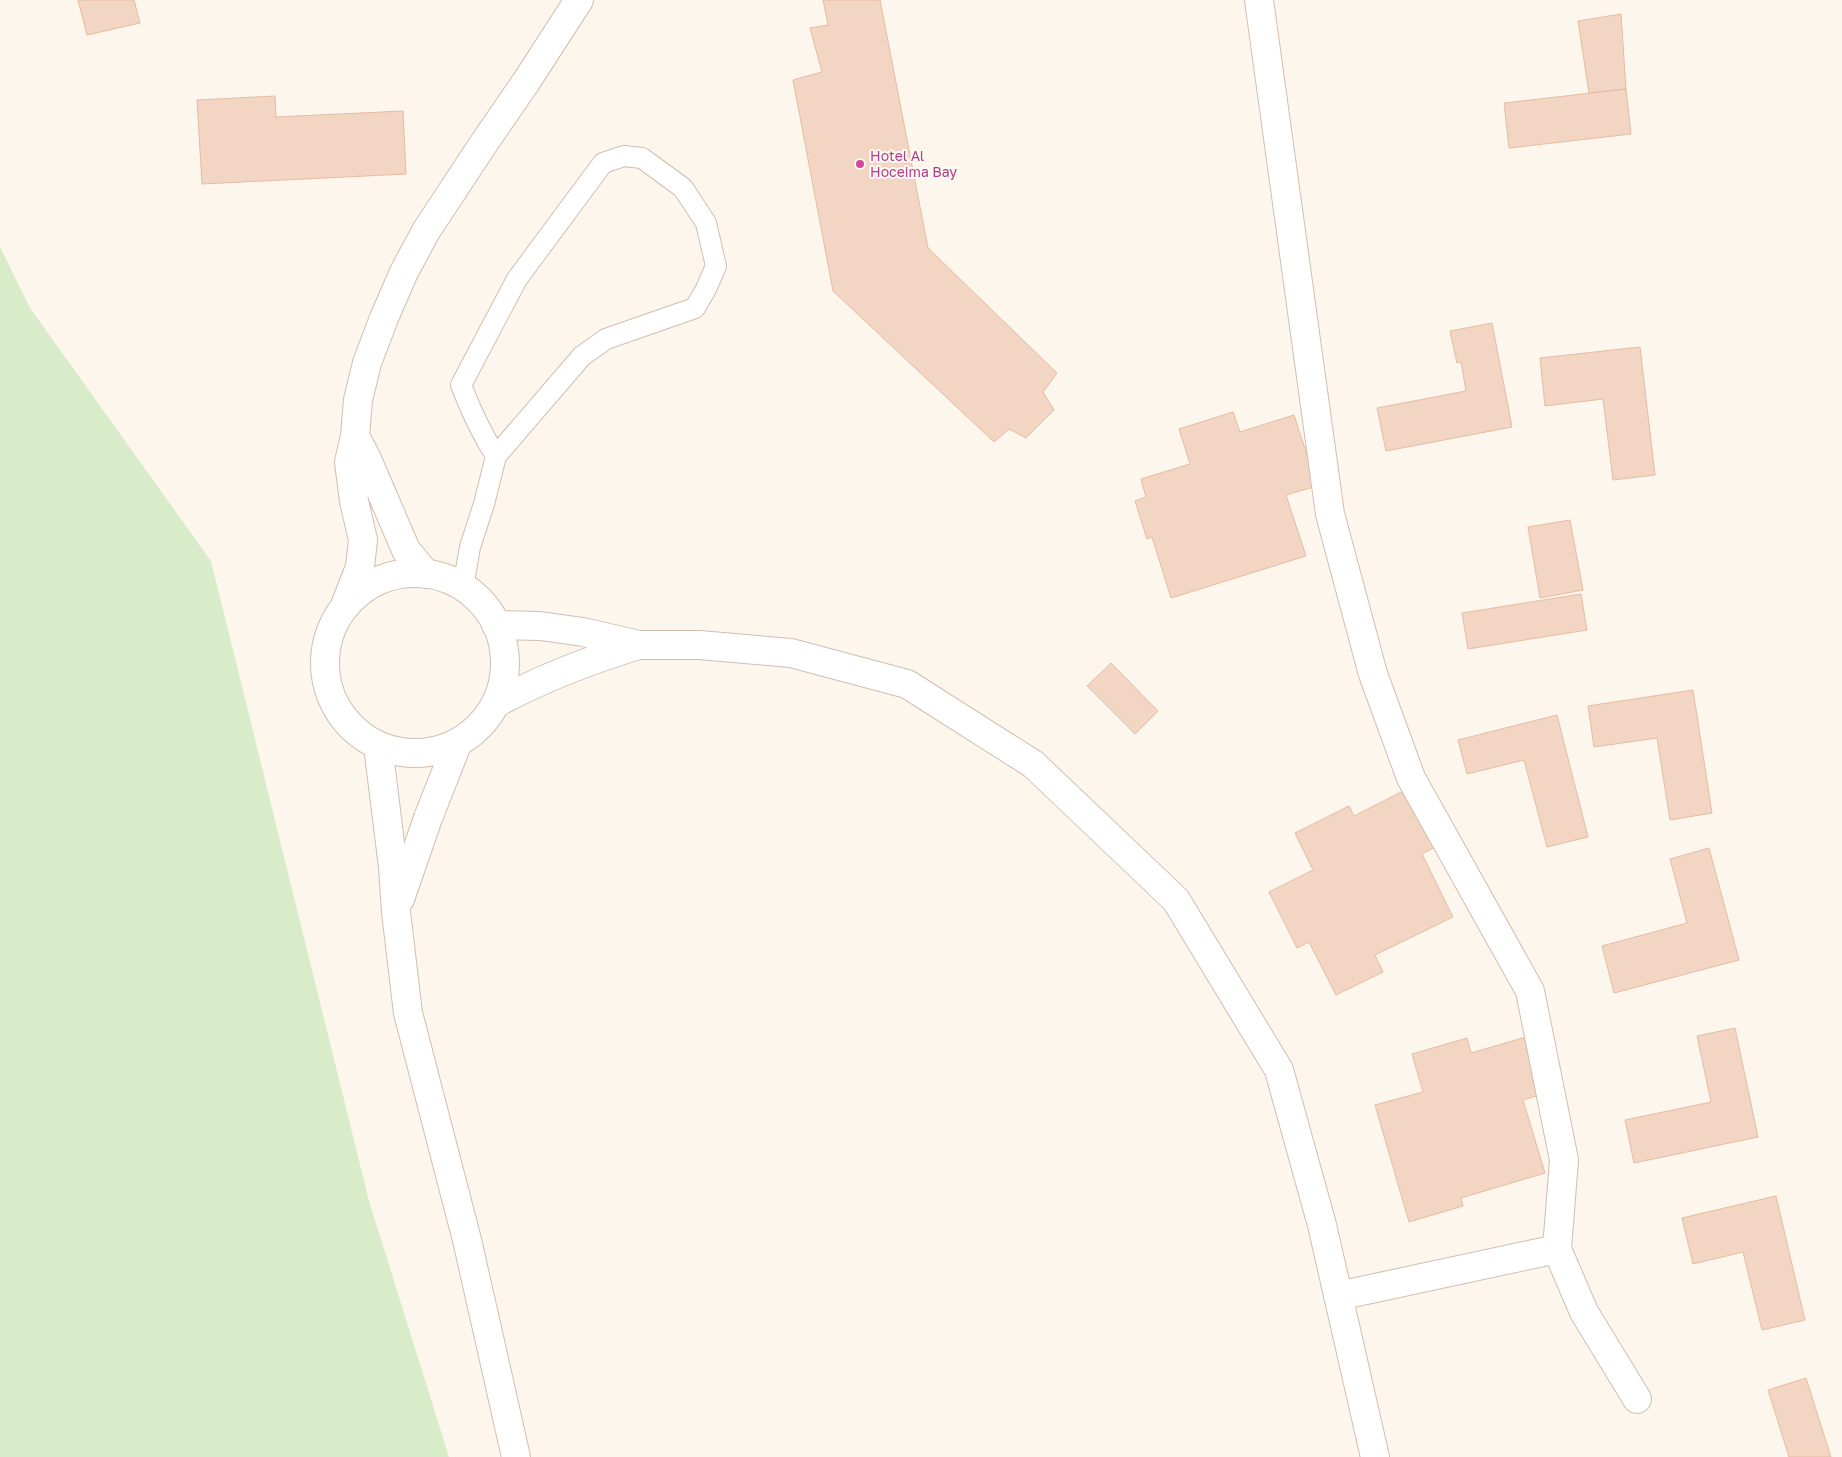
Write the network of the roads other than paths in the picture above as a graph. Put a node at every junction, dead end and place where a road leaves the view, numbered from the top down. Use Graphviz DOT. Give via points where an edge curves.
graph roads {
  1 [pos="579,0"];
  2 [pos="1259,0"];
  3 [pos="355,436"];
  4 [pos="496,456"];
  5 [pos="426,574"];
  6 [pos="463,587"];
  7 [pos="344,608"];
  8 [pos="496,625"];
  9 [pos="639,645"];
  10 [pos="496,703"];
  11 [pos="458,742"];
  12 [pos="378,746"];
  13 [pos="396,912"];
  14 [pos="1557,1249"];
  15 [pos="1338,1296"];
  16 [pos="1637,1399"];
  17 [pos="516,1457"];
  18 [pos="1376,1457"];
  1 -- 3 [label="street" via="450,192 404,272 367,363 358,400"];
  2 -- 14 [label="street" via="1330,514 1372,674 1411,778 1530,991 1564,1160"];
  3 -- 5 [label="street" via="406,550"];
  3 -- 7 [label="street" via="349,462 363,540 360,567"];
  4 -- 4 [label="lane" via="470,411 461,385 517,279 603,162 624,156 642,158 683,188 706,222 716,266 706,289 695,308 606,339 582,356"];
  4 -- 6 [label="lane" via="470,547"];
  5 -- 6 [label="street"];
  5 -- 7 [label="street" via="387,578 363,590"];
  6 -- 8 [label="street" via="482,604"];
  7 -- 12 [label="street" via="331,631 328,644 328,684 346,720"];
  8 -- 9 [label="street" via="540,626 583,632"];
  8 -- 10 [label="street" via="505,662"];
  9 -- 10 [label="street" via="566,670"];
  9 -- 15 [label="street" via="699,645 791,653 907,684 1034,764 1176,900 1279,1070"];
  10 -- 11 [label="street" via="480,725"];
  11 -- 12 [label="street" via="438,750 417,753"];
  11 -- 13 [label="street"];
  12 -- 13 [label="street"];
  13 -- 17 [label="street" via="408,1013 467,1240"];
  14 -- 15 [label="street"];
  14 -- 16 [label="street" via="1584,1312"];
  15 -- 18 [label="street"];
}
